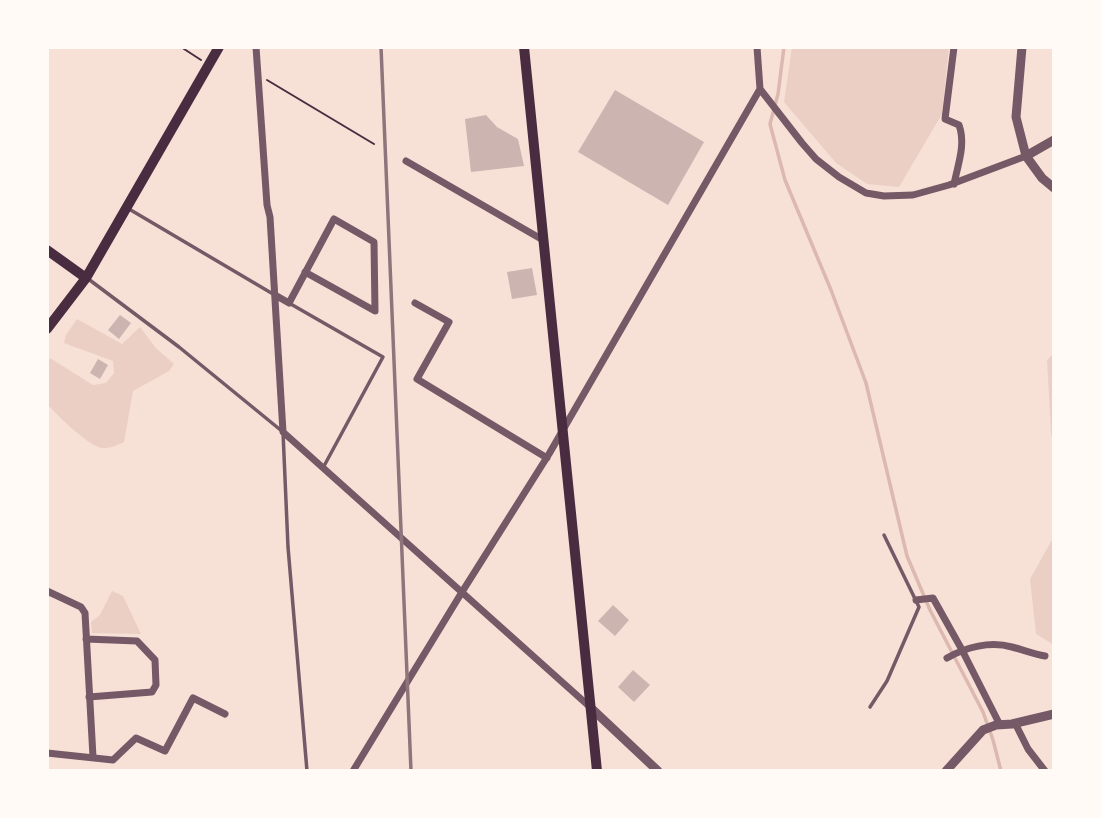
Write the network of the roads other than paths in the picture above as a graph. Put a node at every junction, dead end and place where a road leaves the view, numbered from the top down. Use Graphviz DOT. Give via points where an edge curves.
graph roads {
  1 [pos="219,47"];
  2 [pos="256,47"];
  3 [pos="524,47"];
  4 [pos="757,47"];
  5 [pos="954,47"];
  6 [pos="1022,47"];
  7 [pos="760,89"];
  8 [pos="1054,141"];
  9 [pos="1026,156"];
  10 [pos="406,161"];
  11 [pos="954,184"];
  12 [pos="1054,188"];
  13 [pos="127,208"];
  14 [pos="543,240"];
  15 [pos="47,250"];
  16 [pos="305,272"];
  17 [pos="86,278"];
  18 [pos="275,295"];
  19 [pos="289,303"];
  20 [pos="415,303"];
  21 [pos="47,329"];
  22 [pos="563,431"];
  23 [pos="284,432"];
  24 [pos="547,458"];
  25 [pos="323,468"];
  26 [pos="884,535"];
  27 [pos="47,592"];
  28 [pos="462,592"];
  29 [pos="916,600"];
  30 [pos="86,639"];
  31 [pos="960,651"];
  32 [pos="1045,656"];
  33 [pos="947,658"];
  34 [pos="89,697"];
  35 [pos="870,707"];
  36 [pos="591,708"];
  37 [pos="225,713"];
  38 [pos="1054,714"];
  39 [pos="1015,723"];
  40 [pos="998,725"];
  41 [pos="47,753"];
  42 [pos="93,757"];
  43 [pos="307,771"];
  44 [pos="353,771"];
  45 [pos="597,771"];
  46 [pos="658,771"];
  47 [pos="946,771"];
  48 [pos="1045,771"];
  1 -- 13 [label="main road"];
  2 -- 18 [label="street"];
  3 -- 14 [label="main road"];
  4 -- 7 [label="street"];
  5 -- 11 [label="street" via="945,119 959,125 963,135"];
  6 -- 9 [label="street" via="1016,117"];
  7 -- 11 [label="street" via="816,159 866,193 913,195"];
  7 -- 22 [label="street"];
  8 -- 9 [label="street"];
  9 -- 11 [label="street"];
  9 -- 12 [label="street"];
  10 -- 14 [label="street"];
  13 -- 17 [label="main road"];
  13 -- 18 [label="lane"];
  14 -- 22 [label="main road"];
  15 -- 17 [label="main road"];
  16 -- 16 [label="street" via="334,219 374,242 375,312"];
  16 -- 19 [label="street"];
  17 -- 21 [label="main road"];
  17 -- 23 [label="lane"];
  18 -- 19 [label="street"];
  18 -- 23 [label="street"];
  19 -- 25 [label="lane" via="383,357"];
  20 -- 24 [label="street" via="449,322 417,379"];
  22 -- 24 [label="street"];
  22 -- 36 [label="main road"];
  23 -- 25 [label="street"];
  23 -- 43 [label="lane" via="288,547"];
  24 -- 28 [label="street"];
  25 -- 28 [label="street"];
  26 -- 29 [label="lane"];
  27 -- 30 [label="street" via="81,607"];
  28 -- 36 [label="street"];
  28 -- 44 [label="street"];
  29 -- 31 [label="street" via="933,598"];
  29 -- 35 [label="lane" via="916,615 887,681"];
  30 -- 34 [label="street"];
  30 -- 34 [label="street" via="137,641 155,660 152,692"];
  31 -- 32 [label="street" via="978,645 1010,646"];
  31 -- 33 [label="street"];
  31 -- 40 [label="street"];
  34 -- 42 [label="street"];
  36 -- 45 [label="main road"];
  36 -- 46 [label="street"];
  37 -- 42 [label="street" via="193,698 165,751 136,738 113,760"];
  38 -- 39 [label="street"];
  39 -- 40 [label="street"];
  39 -- 48 [label="street"];
  40 -- 47 [label="street" via="983,730"];
  41 -- 42 [label="street"];
}
